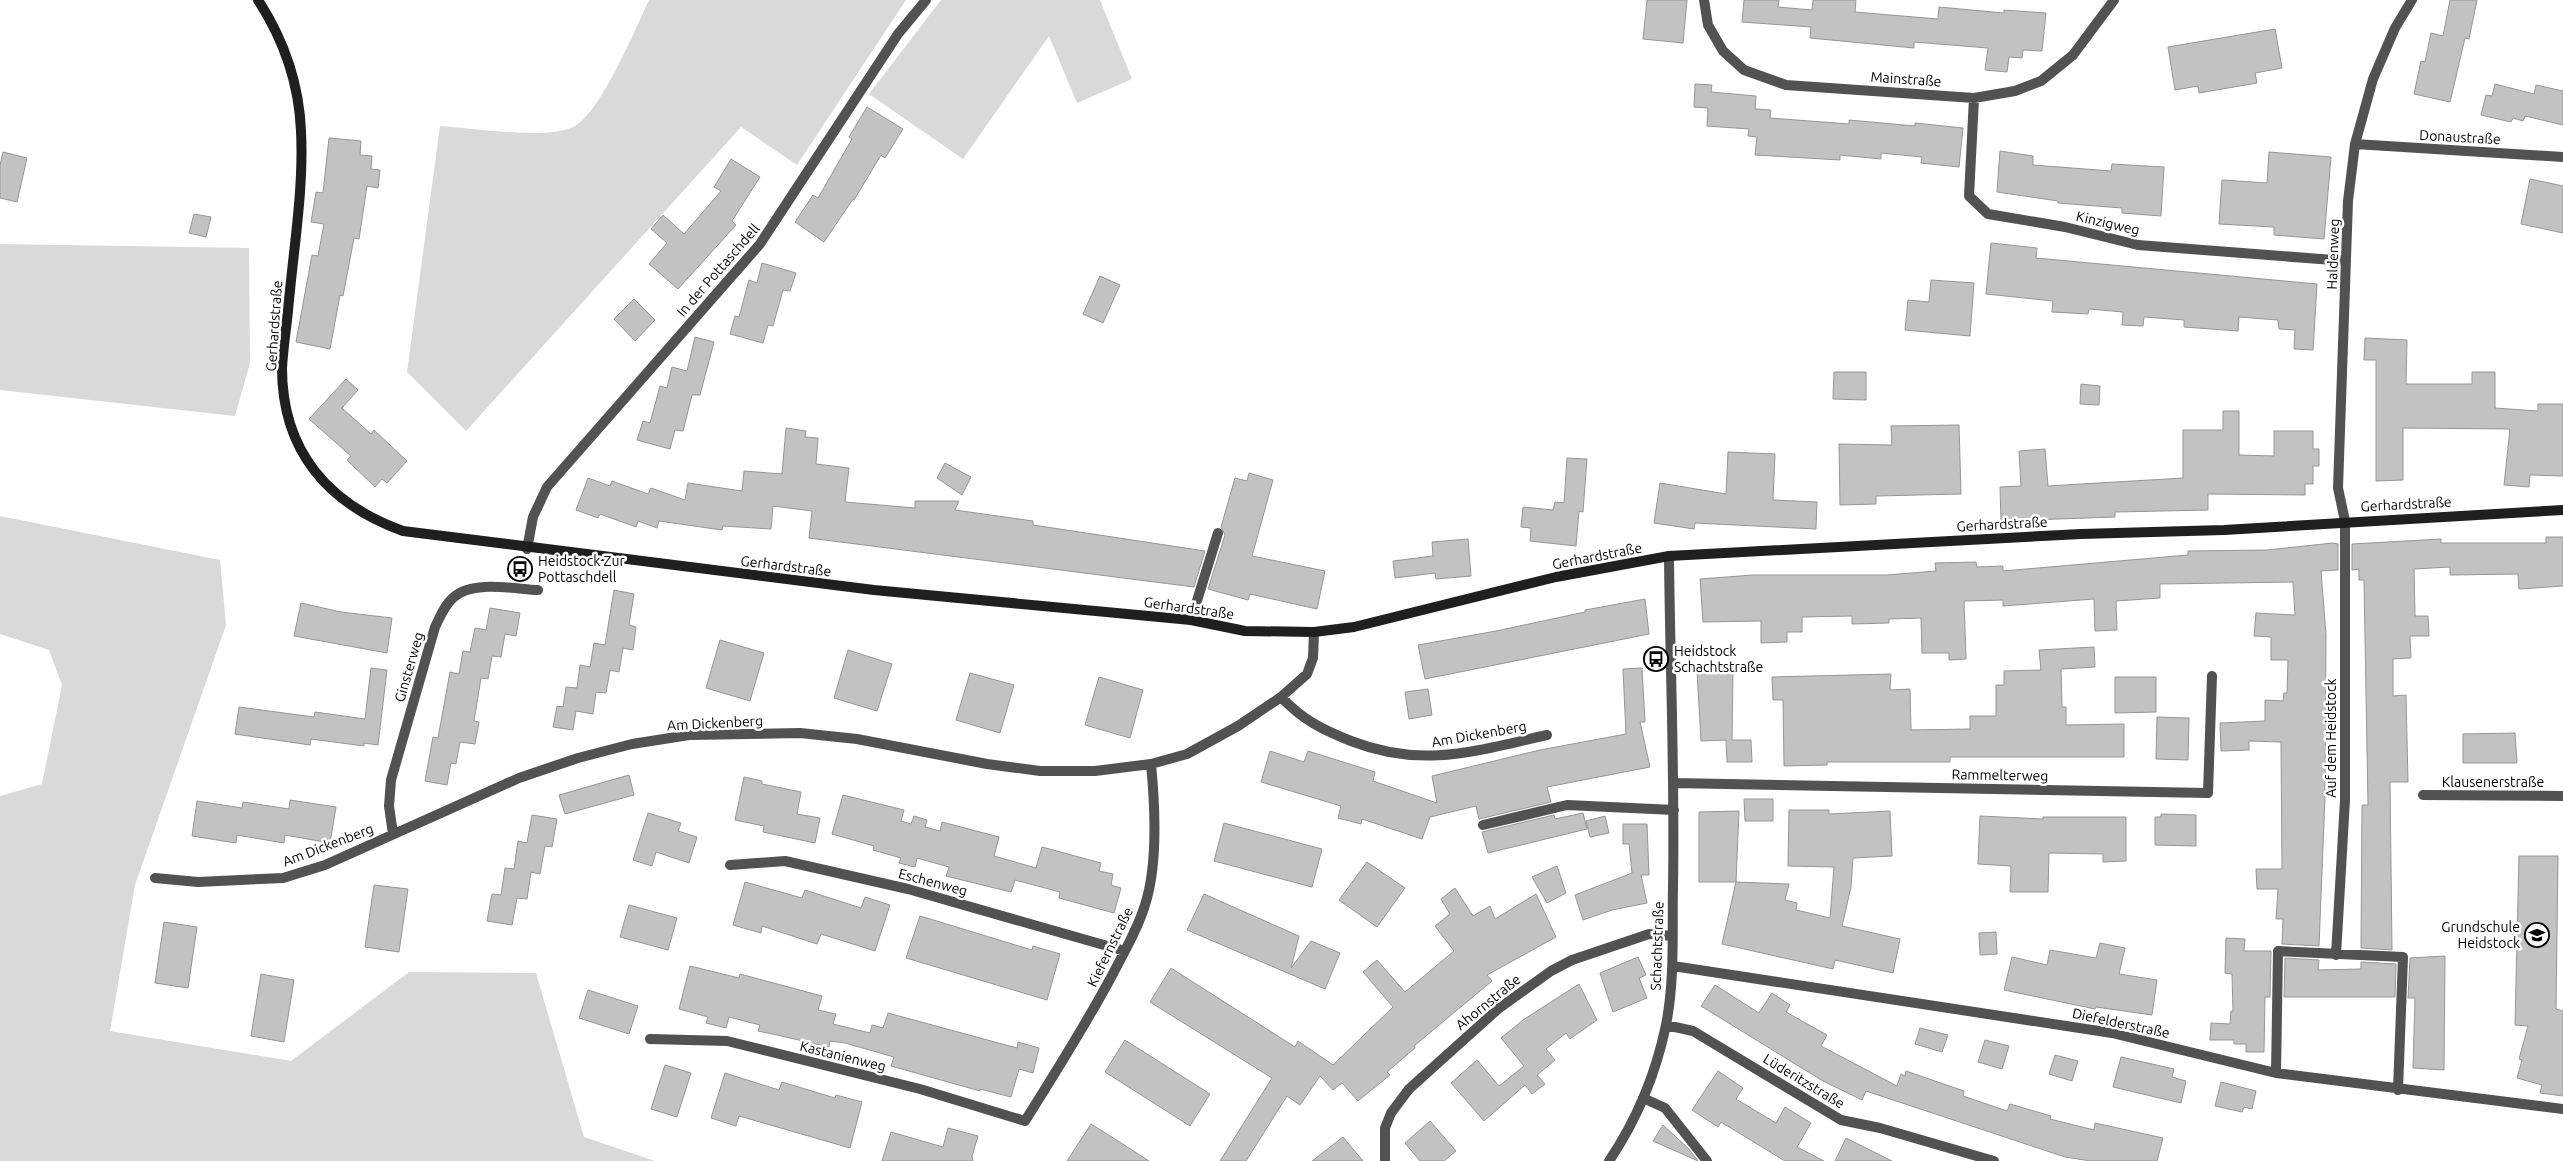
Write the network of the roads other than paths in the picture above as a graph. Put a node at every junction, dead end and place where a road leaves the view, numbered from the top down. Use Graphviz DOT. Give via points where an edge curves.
graph roads {
  1 [pos="258,0"];
  2 [pos="926,0"];
  3 [pos="1704,0"];
  4 [pos="2114,0"];
  5 [pos="2412,0"];
  6 [pos="1974,98"];
  7 [pos="2355,144"];
  8 [pos="2563,156"];
  9 [pos="2346,260"];
  10 [pos="2563,510"];
  11 [pos="2345,521"];
  12 [pos="1218,532"];
  13 [pos="527,549"];
  14 [pos="1669,556"];
  15 [pos="538,590"];
  16 [pos="1191,620"];
  17 [pos="1314,632"];
  18 [pos="2212,676"];
  19 [pos="1281,697"];
  20 [pos="1547,735"];
  21 [pos="1151,764"];
  22 [pos="1673,783"];
  23 [pos="2423,795"];
  24 [pos="2563,796"];
  25 [pos="1674,810"];
  26 [pos="1482,824"];
  27 [pos="393,834"];
  28 [pos="730,865"];
  29 [pos="155,878"];
  30 [pos="1672,936"];
  31 [pos="1125,951"];
  32 [pos="2336,955"];
  33 [pos="1673,966"];
  34 [pos="1666,1025"];
  35 [pos="650,1040"];
  36 [pos="2276,1073"];
  37 [pos="2398,1090"];
  38 [pos="1643,1098"];
  39 [pos="2563,1110"];
  40 [pos="1025,1121"];
  41 [pos="1385,1161"];
  42 [pos="1609,1161"];
  43 [pos="1707,1161"];
  44 [pos="1994,1161"];
  1 -- 13 [label="street, Gerhardstraße" via="283,43 298,100 300,168 282,368 286,401 304,456 340,498 382,524 403,532"];
  2 -- 13 [label="street, In der Pottaschdell" via="898,34 760,244 547,487 533,517"];
  3 -- 6 [label="street, Mainstraße" via="1708,25 1723,51 1752,73 1786,85"];
  4 -- 6 [label="street, Mainstraße" via="2073,55 2041,81 2015,91"];
  5 -- 7 [label="street, Haldenweg" via="2373,79"];
  6 -- 9 [label="street, Kinzigweg" via="1969,196 1988,214 2065,227 2138,245"];
  7 -- 8 [label="street, Donaustraße"];
  7 -- 9 [label="street, Haldenweg" via="2348,201"];
  9 -- 11 [label="street, Haldenweg" via="2338,488"];
  10 -- 11 [label="street, Gerhardstraße"];
  11 -- 14 [label="street, Gerhardstraße" via="2224,530"];
  11 -- 32 [label="street, Auf dem Heidstock" via="2346,800"];
  12 -- 16 [label="street"];
  13 -- 16 [label="street, Gerhardstraße" via="874,590"];
  14 -- 17 [label="street, Gerhardstraße" via="1556,577 1354,627"];
  14 -- 22 [label="street, Schachtstraße"];
  15 -- 27 [label="street, Ginsterweg" via="471,587 454,596 444,610 435,626 390,780 388,806"];
  16 -- 17 [label="street, Gerhardstraße" via="1245,631"];
  17 -- 19 [label="street, Am Dickenberg" via="1313,658 1307,674"];
  18 -- 22 [label="street, Rammelterweg" via="2208,793"];
  19 -- 20 [label="street, Am Dickenberg" via="1318,728 1373,750 1401,756 1456,755"];
  19 -- 21 [label="street, Am Dickenberg" via="1238,726 1187,754"];
  21 -- 27 [label="street, Am Dickenberg" via="1095,771 1040,771 800,732 689,735 632,744 578,758 519,778"];
  21 -- 31 [label="street, Kiefernstraße" via="1155,799 1151,880 1145,905"];
  22 -- 25 [label="street, Schachtstraße"];
  23 -- 24 [label="street, Klausenerstraße"];
  25 -- 26 [label="street" via="1567,805"];
  25 -- 30 [label="street, Schachtstraße"];
  27 -- 29 [label="street, Am Dickenberg" via="324,865 283,878 198,882"];
  28 -- 31 [label="street, Eschenweg" via="785,861 908,890"];
  30 -- 33 [label="street, Schachtstraße"];
  30 -- 41 [label="street, Ahornstraße" via="1649,934 1572,960 1498,1009 1409,1089 1391,1113 1385,1128"];
  31 -- 40 [label="street, Kiefernstraße" via="1083,1029"];
  32 -- 36 [label="street" via="2278,951"];
  32 -- 37 [label="street" via="2403,957"];
  33 -- 34 [label="street, Schachtstraße"];
  33 -- 36 [label="street, Diefelderstraße" via="2112,1033"];
  34 -- 38 [label="street, Schachtstraße"];
  34 -- 44 [label="street, Lüderitzstraße" via="1693,1031 1841,1120"];
  35 -- 40 [label="street, Kastanienweg" via="727,1041 920,1089"];
  36 -- 37 [label="street, Diefelderstraße"];
  37 -- 39 [label="street, Diefelderstraße"];
  38 -- 42 [label="street, Schachtstraße"];
  38 -- 43 [label="street" via="1665,1108"];
}
